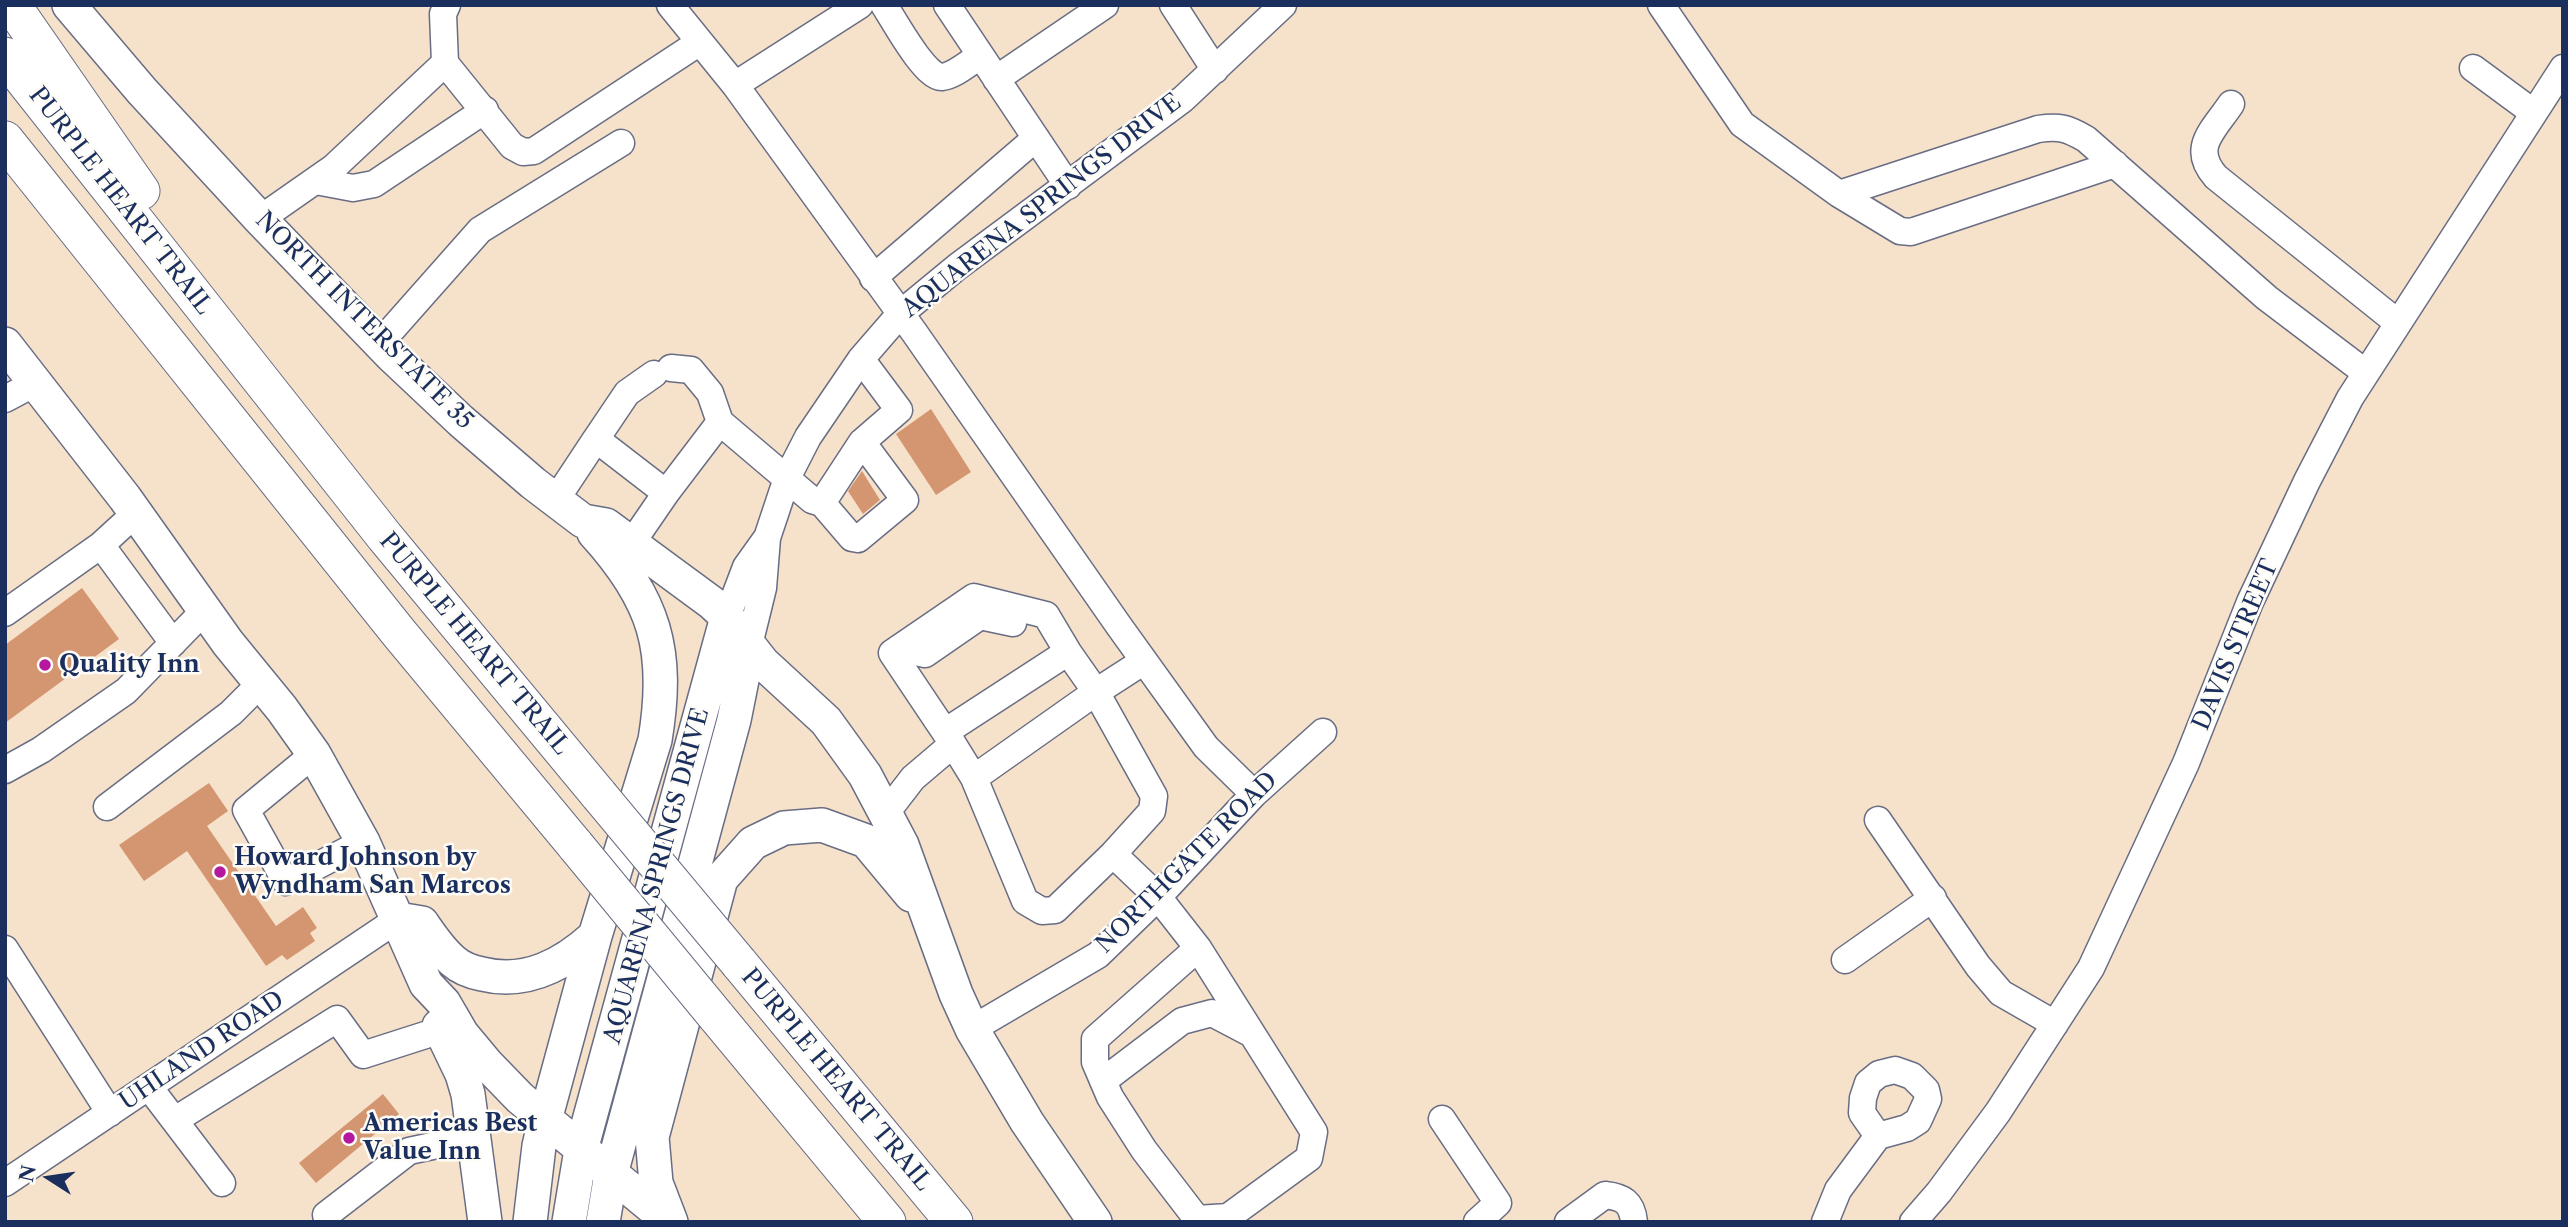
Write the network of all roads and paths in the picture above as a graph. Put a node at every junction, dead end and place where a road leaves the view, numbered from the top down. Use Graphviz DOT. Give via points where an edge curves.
graph roads {
  1 [pos="12,5"];
  2 [pos="70,5"];
  3 [pos="447,5"];
  4 [pos="860,5"];
  5 [pos="884,5"];
  6 [pos="947,5"];
  7 [pos="1105,5"];
  8 [pos="1283,5"];
  9 [pos="1661,5"];
  10 [pos="676,7"];
  11 [pos="1180,8"];
  12 [pos="700,42"];
  13 [pos="981,55"];
  14 [pos="5,56"];
  15 [pos="445,63"];
  16 [pos="2473,68"];
  17 [pos="2563,68"];
  18 [pos="1215,70"];
  19 [pos="996,79"];
  20 [pos="735,85"];
  21 [pos="2231,104"];
  22 [pos="485,110"];
  23 [pos="2534,113"];
  24 [pos="1036,138"];
  25 [pos="5,140"];
  26 [pos="621,143"];
  27 [pos="5,158"];
  28 [pos="2115,164"];
  29 [pos="316,180"];
  30 [pos="1068,186"];
  31 [pos="1839,194"];
  32 [pos="260,219"];
  33 [pos="873,278"];
  34 [pos="135,304"];
  35 [pos="900,314"];
  36 [pos="2398,323"];
  37 [pos="380,343"];
  38 [pos="5,344"];
  39 [pos="861,359"];
  40 [pos="2366,373"];
  41 [pos="37,382"];
  42 [pos="5,399"];
  43 [pos="720,422"];
  44 [pos="297,425"];
  45 [pos="596,439"];
  46 [pos="862,442"];
  47 [pos="787,478"];
  48 [pos="666,494"];
  49 [pos="555,500"];
  50 [pos="822,503"];
  51 [pos="136,513"];
  52 [pos="583,522"];
  53 [pos="767,537"];
  54 [pos="631,544"];
  55 [pos="102,545"];
  56 [pos="205,610"];
  57 [pos="5,613"];
  58 [pos="727,617"];
  59 [pos="1062,642"];
  60 [pos="173,643"];
  61 [pos="749,645"];
  62 [pos="1144,661"];
  63 [pos="261,684"];
  64 [pos="1096,692"];
  65 [pos="1322,732"];
  66 [pos="949,738"];
  67 [pos="314,754"];
  68 [pos="5,770"];
  69 [pos="974,778"];
  70 [pos="1254,794"];
  71 [pos="107,807"];
  72 [pos="886,813"];
  73 [pos="1878,820"];
  74 [pos="363,842"];
  75 [pos="1113,854"];
  76 [pos="1158,897"];
  77 [pos="1933,898"];
  78 [pos="926,913"];
  79 [pos="398,919"];
  80 [pos="594,936"];
  81 [pos="5,948"];
  82 [pos="1199,948"];
  83 [pos="1845,960"];
  84 [pos="426,984"];
  85 [pos="783,1016"];
  86 [pos="2055,1024"];
  87 [pos="972,1029"];
  88 [pos="441,1030"];
  89 [pos="1252,1034"];
  90 [pos="761,1071"];
  91 [pos="1103,1081"];
  92 [pos="149,1087"];
  93 [pos="110,1113"];
  94 [pos="1442,1119"];
  95 [pos="175,1120"];
  96 [pos="545,1120"];
  97 [pos="474,1136"];
  98 [pos="1878,1136"];
  99 [pos="581,1150"];
  100 [pos="611,1174"];
  101 [pos="5,1183"];
  102 [pos="222,1183"];
  103 [pos="326,1215"];
  104 [pos="1195,1220"];
  105 [pos="485,1222"];
  106 [pos="530,1222"];
  107 [pos="569,1222"];
  108 [pos="603,1222"];
  109 [pos="671,1222"];
  110 [pos="856,1222"];
  111 [pos="887,1222"];
  112 [pos="954,1222"];
  113 [pos="970,1222"];
  114 [pos="1095,1222"];
  115 [pos="1477,1222"];
  116 [pos="1568,1222"];
  117 [pos="1634,1222"];
  118 [pos="1825,1222"];
  119 [pos="1913,1222"];
  1 -- 44 [label="highway" via="265,368"];
  2 -- 32 [label="main road, NORTH INTERSTATE 35"];
  3 -- 15 [label="street" via="443,14"];
  4 -- 20 [label="street"];
  5 -- 13 [label="street" via="924,67 935,76 944,77"];
  6 -- 13 [label="street"];
  7 -- 19 [label="street"];
  8 -- 18 [label="street, AQUARENA SPRINGS DRIVE"];
  9 -- 31 [label="street" via="1742,124"];
  10 -- 12 [label="street"];
  11 -- 18 [label="street"];
  12 -- 20 [label="street"];
  12 -- 22 [label="street" via="534,150 523,152 512,146"];
  13 -- 19 [label="street"];
  14 -- 44 [label="highway, PURPLE HEART TRAIL"];
  15 -- 22 [label="street"];
  15 -- 29 [label="street"];
  16 -- 23 [label="street"];
  17 -- 23 [label="street, DAVIS STREET"];
  18 -- 30 [label="street, AQUARENA SPRINGS DRIVE"];
  19 -- 24 [label="street"];
  20 -- 33 [label="street"];
  21 -- 36 [label="street" via="2205,144 2206,166"];
  22 -- 29 [label="street" via="374,184 353,188"];
  23 -- 36 [label="street, DAVIS STREET"];
  24 -- 30 [label="street"];
  24 -- 33 [label="street"];
  25 -- 34 [label="highway, PURPLE HEART TRAIL"];
  26 -- 37 [label="street" via="480,230"];
  27 -- 34 [label="highway"];
  28 -- 31 [label="street" via="1911,232 1888,226"];
  28 -- 31 [label="street" via="2086,139 2057,126"];
  28 -- 40 [label="street" via="2267,298"];
  29 -- 32 [label="street"];
  30 -- 35 [label="street, AQUARENA SPRINGS DRIVE"];
  32 -- 37 [label="main road, NORTH INTERSTATE 35"];
  33 -- 35 [label="street"];
  34 -- 90 [label="highway, PURPLE HEART TRAIL, bridge" via="399,633"];
  35 -- 39 [label="street, AQUARENA SPRINGS DRIVE"];
  35 -- 62 [label="street"];
  36 -- 40 [label="street, DAVIS STREET"];
  37 -- 49 [label="main road, NORTH INTERSTATE 35" via="461,421"];
  38 -- 41 [label="main road"];
  39 -- 46 [label="street" via="899,410"];
  39 -- 47 [label="street, AQUARENA SPRINGS DRIVE" via="808,437"];
  40 -- 86 [label="street, DAVIS STREET" via="2306,481 2250,602 2186,763 2091,968"];
  41 -- 42 [label="street"];
  41 -- 51 [label="main road"];
  43 -- 45 [label="street" via="710,393 691,370 663,371 627,393"];
  43 -- 47 [label="street"];
  43 -- 48 [label="street"];
  44 -- 85 [label="highway, PURPLE HEART TRAIL, bridge"];
  45 -- 48 [label="street"];
  45 -- 49 [label="street"];
  46 -- 50 [label="street"];
  46 -- 50 [label="street" via="905,500 858,539 852,538"];
  47 -- 50 [label="street"];
  47 -- 53 [label="street, AQUARENA SPRINGS DRIVE"];
  48 -- 54 [label="street"];
  49 -- 52 [label="main road, NORTH INTERSTATE 35"];
  51 -- 55 [label="street"];
  51 -- 56 [label="main road"];
  52 -- 54 [label="main road, NORTH INTERSTATE 35" via="606,526"];
  52 -- 80 [label="main road" via="631,576 656,635 661,663 655,740"];
  53 -- 58 [label="street, AQUARENA SPRINGS DRIVE" via="746,567"];
  53 -- 61 [label="street, AQUARENA SPRINGS DRIVE" via="763,588"];
  54 -- 58 [label="main road, NORTH INTERSTATE 35"];
  55 -- 57 [label="street"];
  55 -- 60 [label="street"];
  56 -- 60 [label="street"];
  56 -- 63 [label="main road"];
  58 -- 61 [label="main road, NORTH INTERSTATE 35"];
  58 -- 99 [label="main road, AQUARENA SPRINGS DRIVE"];
  59 -- 64 [label="street"];
  59 -- 66 [label="street"];
  59 -- 66 [label="street" via="1046,615 974,597 892,653"];
  60 -- 68 [label="street" via="126,691"];
  61 -- 72 [label="main road, NORTH INTERSTATE 35" via="826,721"];
  61 -- 100 [label="main road, AQUARENA SPRINGS DRIVE" via="734,720"];
  62 -- 64 [label="street"];
  62 -- 70 [label="street" via="1206,747"];
  63 -- 67 [label="main road"];
  63 -- 71 [label="street"];
  64 -- 69 [label="street"];
  64 -- 75 [label="street" via="1154,796 1152,811"];
  65 -- 70 [label="street, NORTHGATE ROAD"];
  66 -- 69 [label="street"];
  66 -- 72 [label="street"];
  67 -- 74 [label="main road"];
  67 -- 74 [label="street" via="246,810 286,882"];
  69 -- 75 [label="street" via="1025,901 1042,911 1055,910"];
  70 -- 76 [label="street, NORTHGATE ROAD"];
  72 -- 78 [label="main road, NORTH INTERSTATE 35"];
  73 -- 77 [label="street"];
  74 -- 79 [label="main road"];
  75 -- 76 [label="street"];
  76 -- 82 [label="street"];
  76 -- 87 [label="street, NORTHGATE ROAD" via="1098,955"];
  77 -- 83 [label="street"];
  77 -- 86 [label="street" via="2000,993"];
  78 -- 87 [label="main road, NORTH INTERSTATE 35"];
  78 -- 109 [label="main road" via="866,841 822,825 784,828 753,843 721,878 652,1137 656,1183"];
  79 -- 80 [label="main road" via="422,923 454,963 469,971 509,978 529,975 572,956"];
  79 -- 84 [label="main road"];
  79 -- 92 [label="street, UHLAND ROAD"];
  80 -- 96 [label="main road"];
  81 -- 93 [label="street"];
  82 -- 89 [label="street"];
  82 -- 91 [label="street" via="1095,1040 1095,1062"];
  84 -- 88 [label="main road" via="425,998"];
  84 -- 96 [label="main road" via="487,1064"];
  85 -- 112 [label="highway, PURPLE HEART TRAIL"];
  85 -- 113 [label="highway"];
  86 -- 119 [label="street, DAVIS STREET" via="1998,1112"];
  87 -- 114 [label="main road, NORTH INTERSTATE 35" via="1027,1122"];
  88 -- 95 [label="street" via="363,1055 337,1018"];
  88 -- 97 [label="main road" via="462,1074"];
  89 -- 91 [label="street" via="1212,1013 1182,1021"];
  89 -- 104 [label="street" via="1314,1132 1309,1158 1228,1217"];
  90 -- 110 [label="highway"];
  90 -- 111 [label="highway, PURPLE HEART TRAIL"];
  91 -- 104 [label="street" via="1144,1150"];
  92 -- 93 [label="street, UHLAND ROAD"];
  92 -- 95 [label="street"];
  93 -- 101 [label="street, UHLAND ROAD"];
  94 -- 115 [label="street" via="1498,1203"];
  95 -- 102 [label="street"];
  96 -- 99 [label="main road"];
  96 -- 106 [label="main road"];
  97 -- 103 [label="street" via="409,1151"];
  97 -- 105 [label="main road"];
  98 -- 118 [label="street" via="1838,1190"];
  99 -- 100 [label="main road"];
  99 -- 107 [label="main road, AQUARENA SPRINGS DRIVE"];
  100 -- 108 [label="main road, AQUARENA SPRINGS DRIVE"];
  100 -- 109 [label="main road"];
  116 -- 117 [label="street" via="1605,1195 1628,1201"];
}
